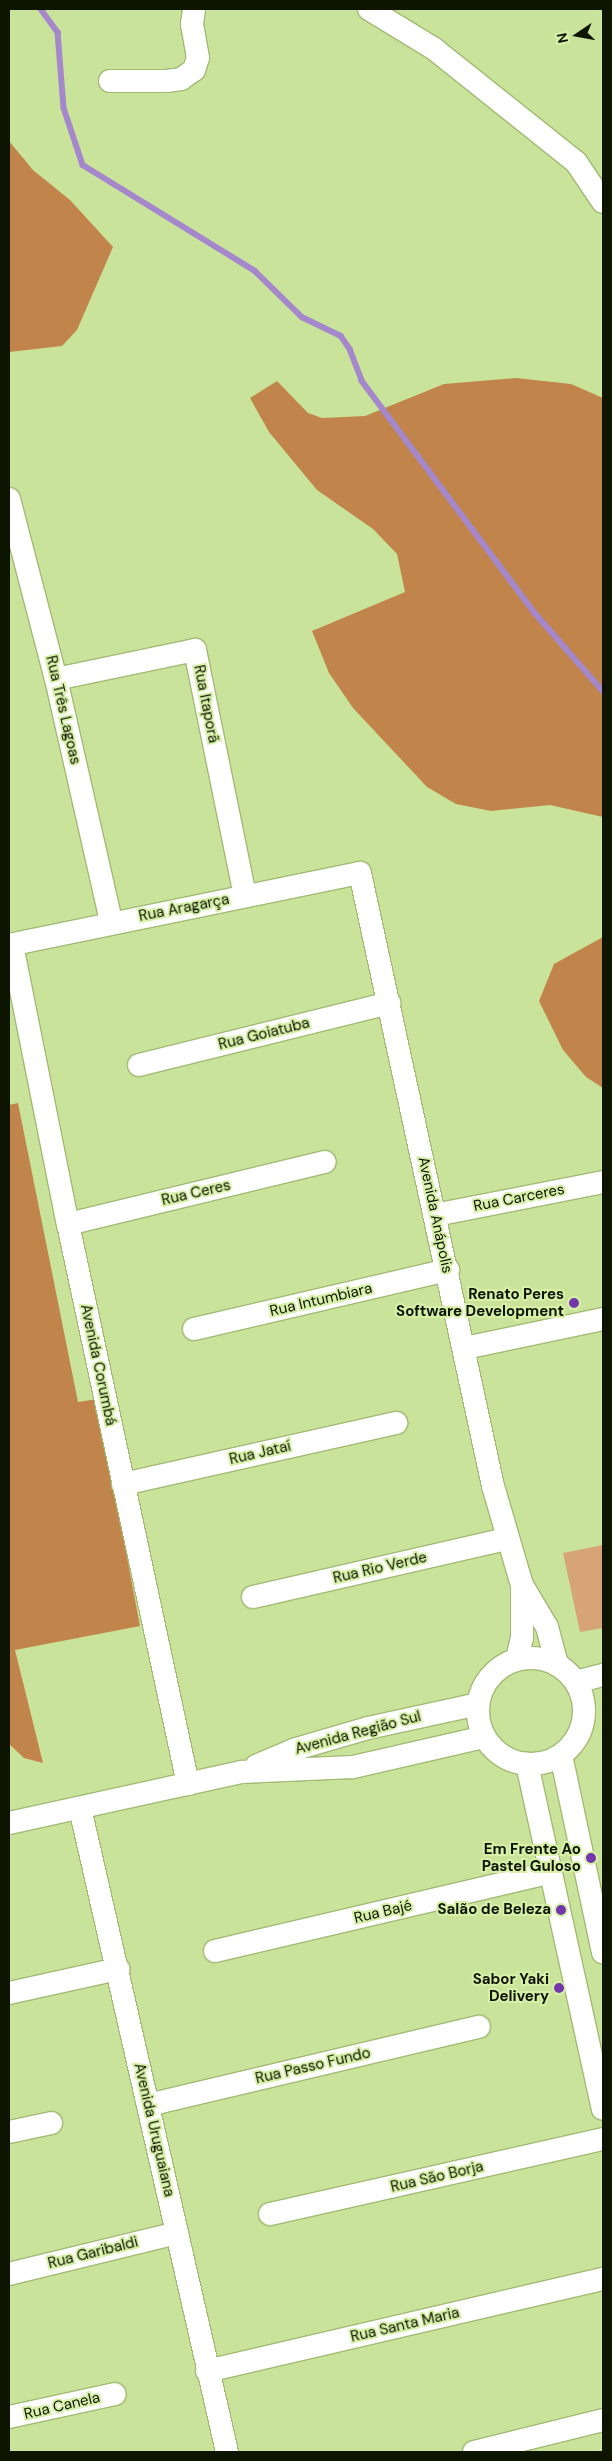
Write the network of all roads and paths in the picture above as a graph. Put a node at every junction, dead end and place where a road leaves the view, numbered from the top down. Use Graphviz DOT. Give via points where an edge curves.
graph roads {
  1 [pos="194,9"];
  2 [pos="369,9"];
  3 [pos="110,81"];
  4 [pos="603,202"];
  5 [pos="9,499"];
  6 [pos="56,679"];
  7 [pos="360,873"];
  8 [pos="244,896"];
  9 [pos="111,922"];
  10 [pos="10,945"];
  11 [pos="389,1004"];
  12 [pos="139,1065"];
  13 [pos="325,1162"];
  14 [pos="603,1182"];
  15 [pos="436,1215"];
  16 [pos="68,1224"];
  17 [pos="448,1270"];
  18 [pos="603,1319"];
  19 [pos="194,1329"];
  20 [pos="465,1348"];
  21 [pos="396,1423"];
  22 [pos="124,1484"];
  23 [pos="507,1539"];
  24 [pos="522,1585"];
  25 [pos="253,1597"];
  26 [pos="517,1659"];
  27 [pos="558,1664"];
  28 [pos="603,1675"];
  29 [pos="576,1682"];
  30 [pos="478,1704"];
  31 [pos="594,1716"];
  32 [pos="484,1737"];
  33 [pos="561,1755"];
  34 [pos="527,1764"];
  35 [pos="241,1772"];
  36 [pos="188,1784"];
  37 [pos="80,1808"];
  38 [pos="9,1824"];
  39 [pos="551,1872"];
  40 [pos="215,1951"];
  41 [pos="603,1953"];
  42 [pos="118,1969"];
  43 [pos="9,1993"];
  44 [pos="479,2027"];
  45 [pos="148,2106"];
  46 [pos="603,2109"];
  47 [pos="51,2123"];
  48 [pos="9,2132"];
  49 [pos="603,2139"];
  50 [pos="270,2214"];
  51 [pos="177,2233"];
  52 [pos="9,2274"];
  53 [pos="603,2280"];
  54 [pos="207,2371"];
  55 [pos="115,2394"];
  56 [pos="9,2418"];
  57 [pos="603,2420"];
  58 [pos="227,2452"];
  59 [pos="474,2452"];
  1 -- 3 [label="street" via="192,24 198,58 194,70 181,79 167,81"];
  2 -- 4 [label="street" via="433,48 576,162"];
  5 -- 6 [label="street, Rua Três Lagoas"];
  6 -- 8 [label="street, Rua Itaporã" via="195,650"];
  6 -- 9 [label="street, Rua Três Lagoas"];
  7 -- 8 [label="street, Rua Aragarça"];
  7 -- 11 [label="street, Avenida Anápolis"];
  8 -- 9 [label="street, Rua Aragarça"];
  9 -- 10 [label="street, Rua Aragarça"];
  10 -- 16 [label="street, Avenida Corumbá"];
  11 -- 12 [label="street, Rua Goiatuba"];
  11 -- 15 [label="street, Avenida Anápolis"];
  13 -- 16 [label="street, Rua Ceres"];
  14 -- 15 [label="street, Rua Carceres"];
  15 -- 17 [label="street, Avenida Anápolis"];
  16 -- 22 [label="street, Avenida Corumbá"];
  17 -- 19 [label="street, Rua Intumbiara"];
  17 -- 20 [label="street, Avenida Anápolis"];
  18 -- 20 [label="street"];
  20 -- 23 [label="street, Avenida Anápolis"];
  21 -- 22 [label="street, Rua Jataí"];
  22 -- 36 [label="street, Avenida Corumbá"];
  23 -- 24 [label="street, Avenida Anápolis"];
  23 -- 25 [label="street, Rua Rio Verde"];
  24 -- 26 [label="street, Avenida Anápolis" via="522,1638"];
  24 -- 27 [label="street, Avenida Anápolis" via="547,1628"];
  26 -- 27 [label="street" via="541,1658"];
  26 -- 30 [label="street" via="502,1666 489,1678"];
  27 -- 29 [label="street"];
  28 -- 29 [label="street"];
  29 -- 31 [label="street"];
  30 -- 32 [label="street" via="478,1721"];
  30 -- 35 [label="street, Avenida Região Sul" via="368,1728 296,1749"];
  31 -- 33 [label="street"];
  32 -- 34 [label="street" via="502,1756"];
  32 -- 35 [label="street, Avenida Região Sul" via="353,1767"];
  33 -- 34 [label="street" via="541,1764"];
  33 -- 41 [label="street"];
  34 -- 39 [label="street"];
  35 -- 36 [label="street, Avenida Região Sul"];
  36 -- 37 [label="street, Avenida Região Sul"];
  37 -- 38 [label="street, Avenida Região Sul"];
  37 -- 42 [label="street, Avenida Uruguaiana"];
  39 -- 40 [label="street, Rua Bajé"];
  39 -- 46 [label="street"];
  42 -- 43 [label="street"];
  42 -- 45 [label="street, Avenida Uruguaiana"];
  44 -- 45 [label="street, Rua Passo Fundo"];
  45 -- 51 [label="street, Avenida Uruguaiana"];
  47 -- 48 [label="street"];
  49 -- 50 [label="street, Rua São Borja"];
  51 -- 52 [label="street, Rua Garibaldi"];
  51 -- 54 [label="street, Avenida Uruguaiana"];
  53 -- 54 [label="street, Rua Santa Maria"];
  54 -- 58 [label="street, Avenida Uruguaiana"];
  55 -- 56 [label="street, Rua Canela"];
  57 -- 59 [label="street"];
}
